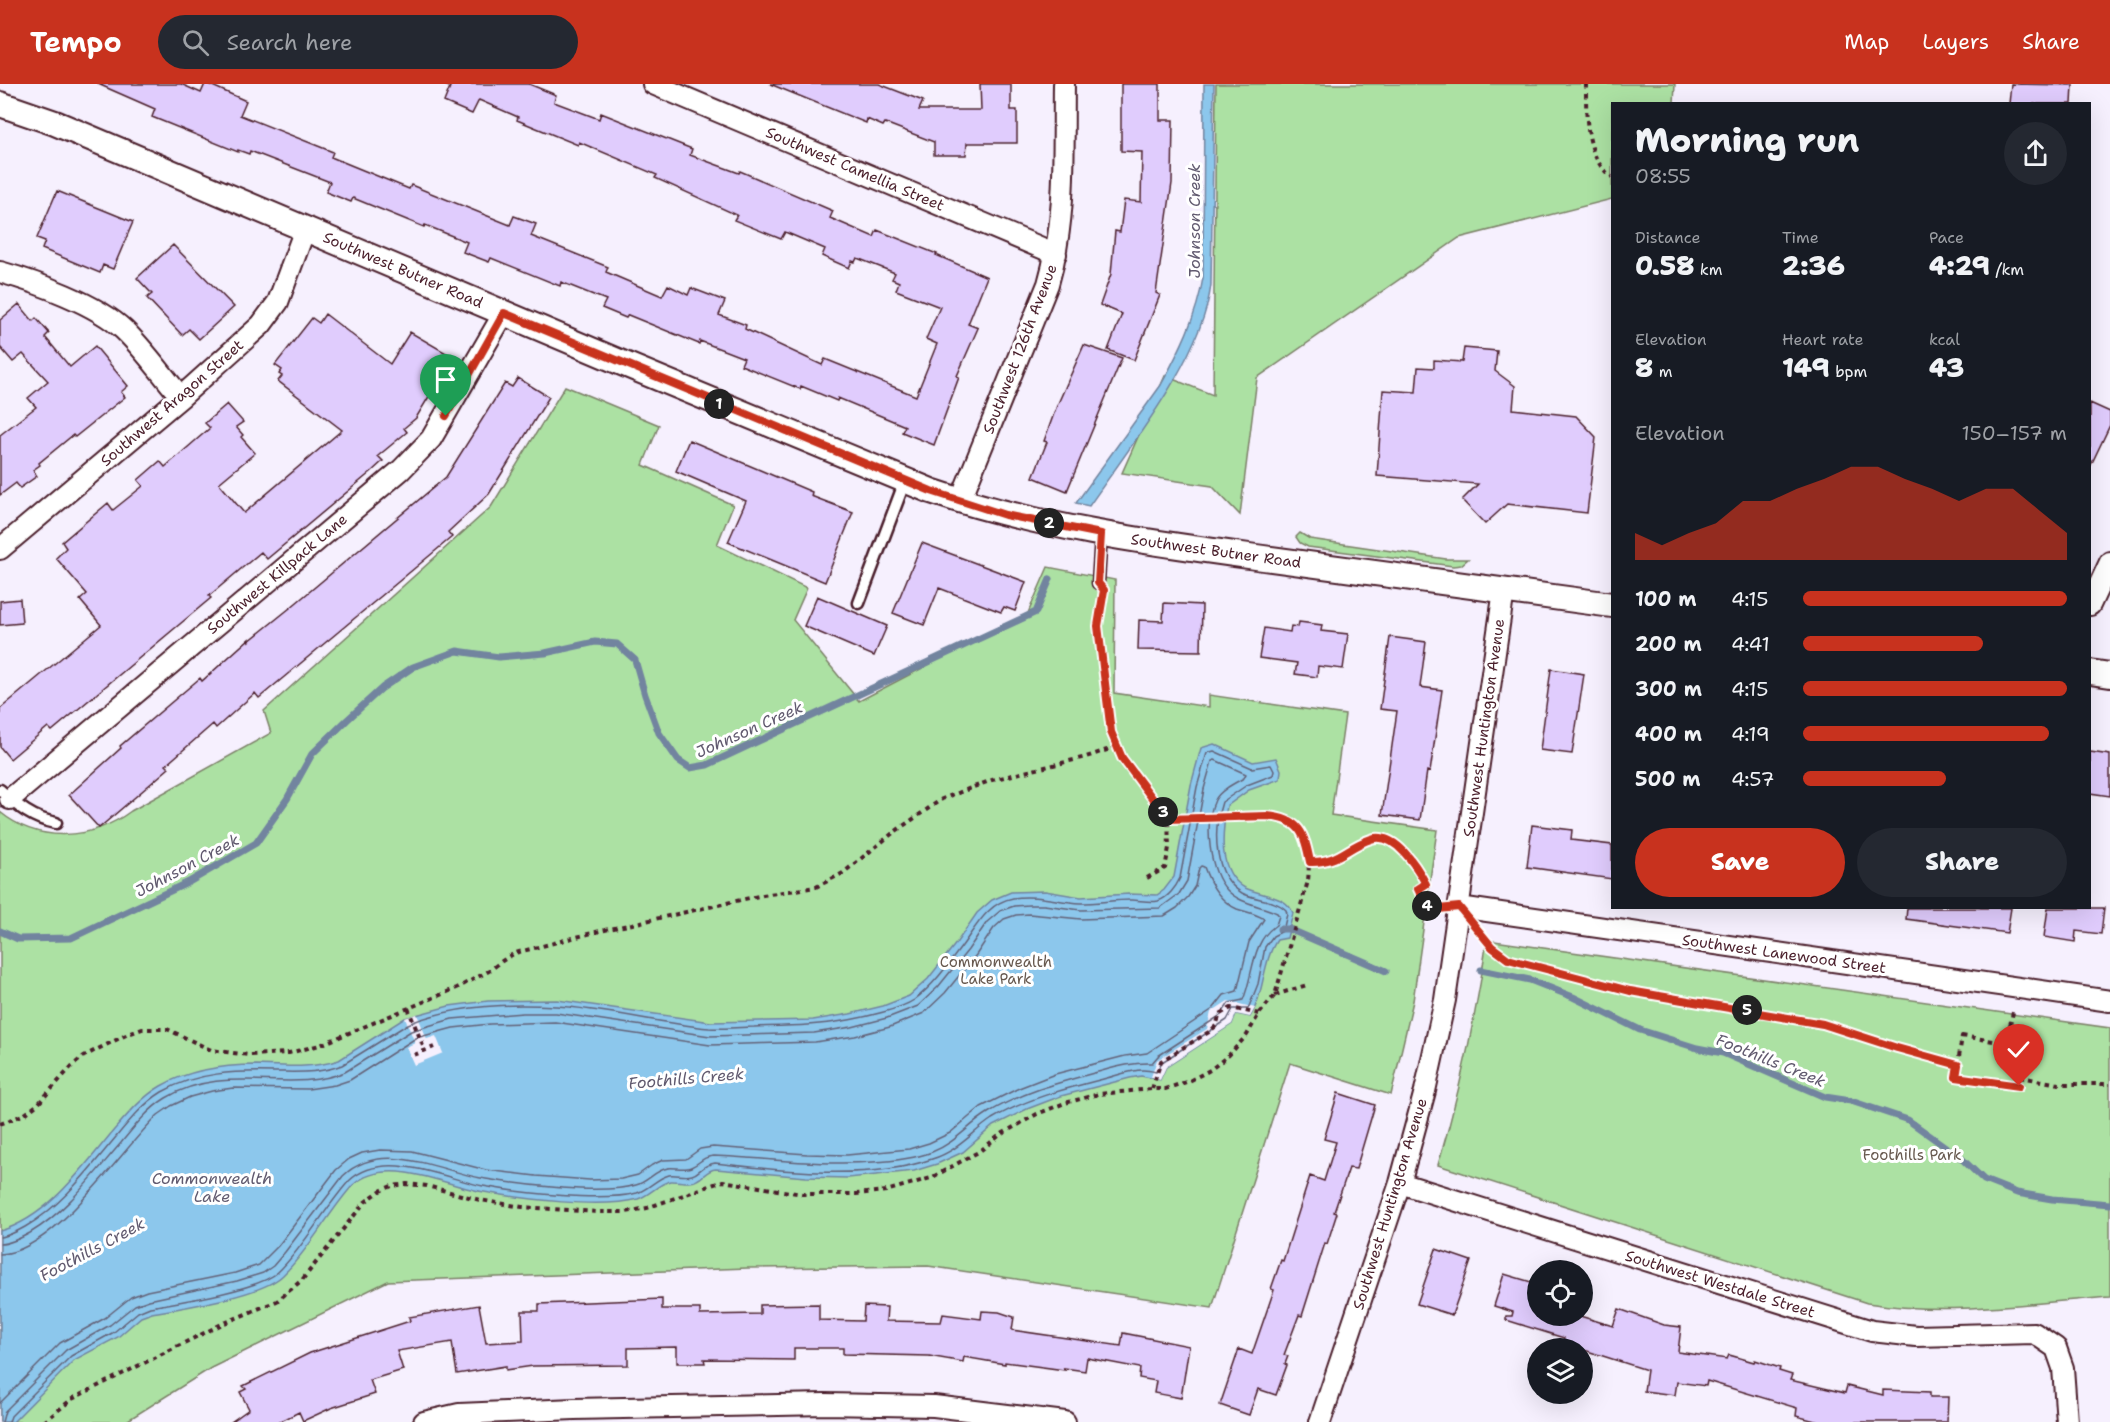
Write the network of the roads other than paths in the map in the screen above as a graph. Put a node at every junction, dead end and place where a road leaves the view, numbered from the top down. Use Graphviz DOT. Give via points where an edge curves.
graph roads {
  1 [pos="653,84"];
  2 [pos="1064,84"];
  3 [pos="0,104"];
  4 [pos="305,228"];
  5 [pos="1056,254"];
  6 [pos="0,272"];
  7 [pos="504,313"];
  8 [pos="181,397"];
  9 [pos="905,481"];
  10 [pos="960,501"];
  11 [pos="1101,534"];
  12 [pos="0,549"];
  13 [pos="2110,562"];
  14 [pos="1098,583"];
  15 [pos="1504,590"];
  16 [pos="860,603"];
  17 [pos="2091,603"];
  18 [pos="1611,605"];
  19 [pos="2091,672"];
  20 [pos="2110,675"];
  21 [pos="5,795"];
  22 [pos="56,823"];
  23 [pos="1459,907"];
  24 [pos="2110,1001"];
  25 [pos="1400,1184"];
  26 [pos="424,1422"];
  27 [pos="1065,1422"];
  28 [pos="1320,1422"];
  29 [pos="2067,1422"];
  1 -- 5 [label="street, Southwest Camellia Street"];
  2 -- 5 [label="street, Southwest 126th Avenue" via="1063,201"];
  3 -- 4 [label="street, Southwest Butner Road" via="55,123"];
  4 -- 7 [label="street, Southwest Butner Road"];
  4 -- 8 [label="street, Southwest Aragon Street" via="278,302 261,326"];
  5 -- 10 [label="street, Southwest 126th Avenue"];
  6 -- 8 [label="street" via="106,315 124,330"];
  7 -- 9 [label="street, Southwest Butner Road"];
  7 -- 21 [label="street, Southwest Killpack Lane" via="436,431 401,470"];
  8 -- 12 [label="street, Southwest Aragon Street"];
  9 -- 10 [label="street, Southwest Butner Road"];
  9 -- 16 [label="lane"];
  10 -- 11 [label="street, Southwest Butner Road" via="1005,515"];
  11 -- 14 [label="lane"];
  11 -- 15 [label="street, Southwest Butner Road"];
  13 -- 17 [label="street"];
  15 -- 18 [label="street, Southwest Butner Road"];
  15 -- 23 [label="street, Southwest Huntington Avenue"];
  19 -- 20 [label="street"];
  21 -- 22 [label="lane" via="39,820"];
  23 -- 24 [label="street, Southwest Lanewood Street"];
  23 -- 25 [label="street, Southwest Huntington Avenue" via="1443,1011"];
  25 -- 28 [label="street, Southwest Huntington Avenue"];
  25 -- 29 [label="street, Southwest Westdale Street" via="1872,1331 1916,1336 2034,1332 2056,1348 2063,1368"];
  26 -- 27 [label="street" via="459,1414 825,1404 934,1406"];
}
